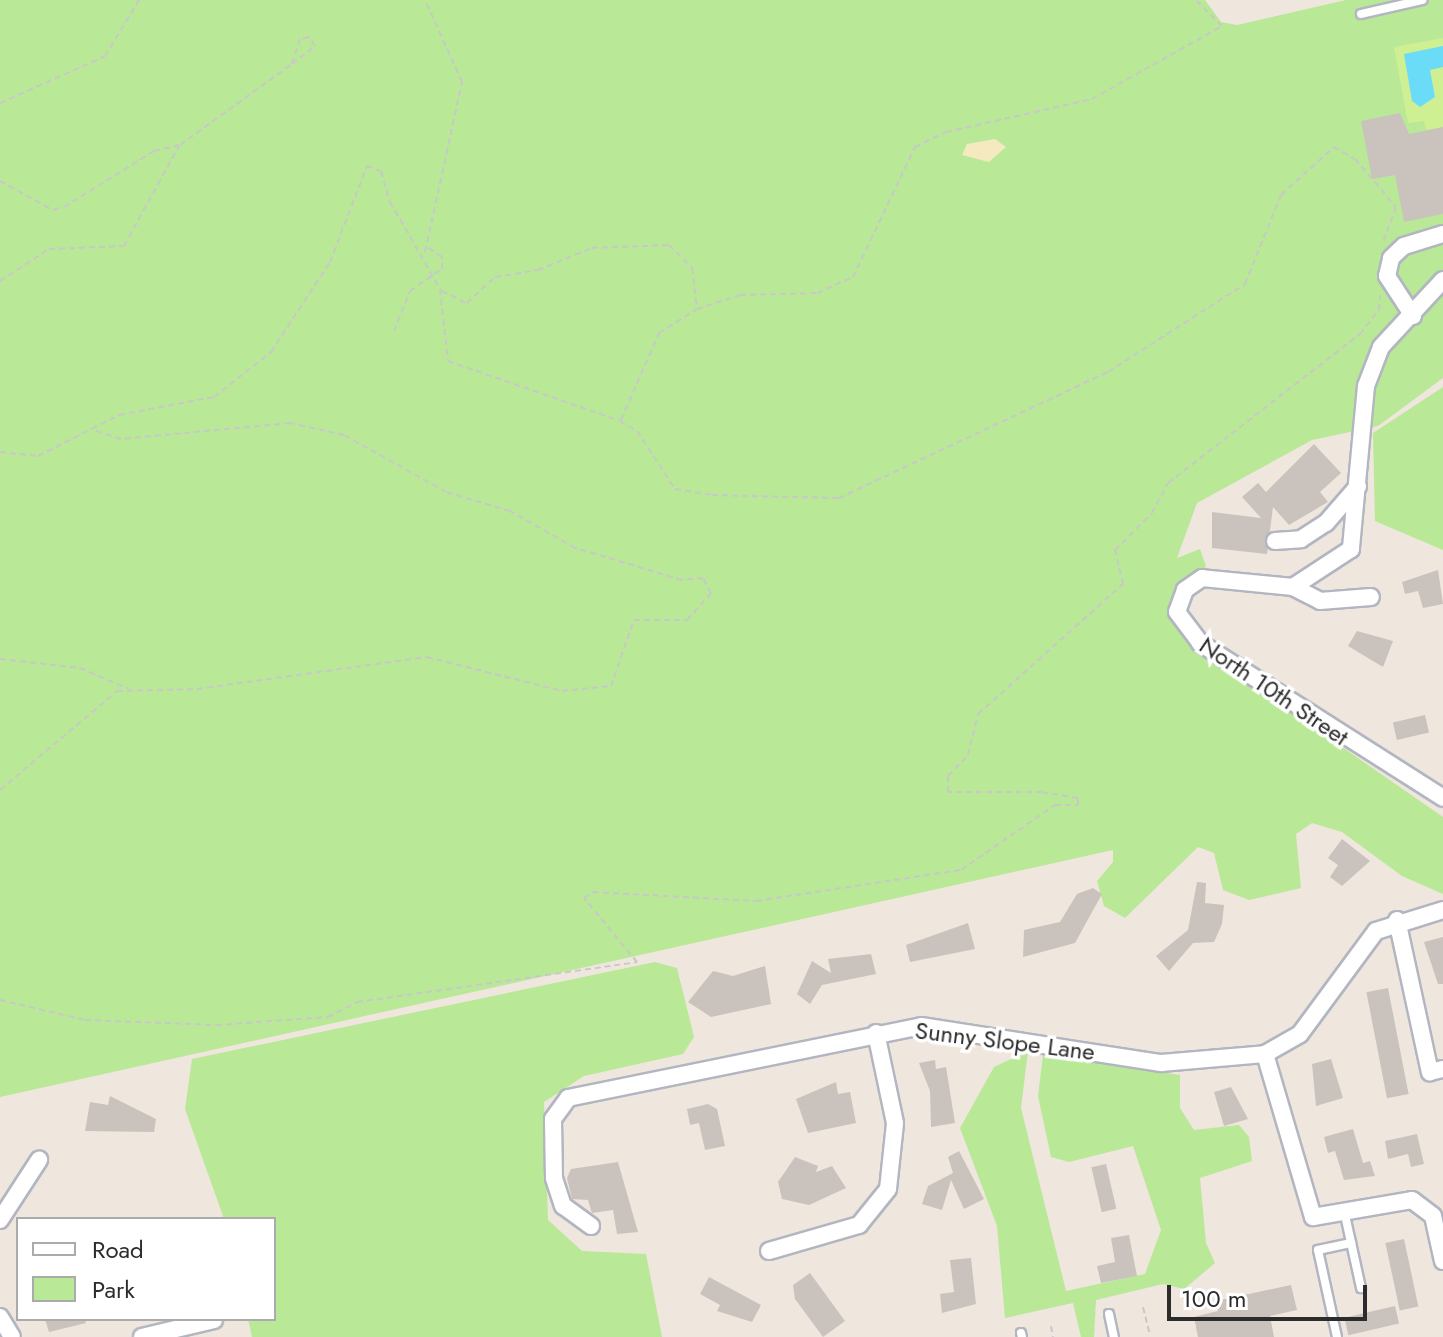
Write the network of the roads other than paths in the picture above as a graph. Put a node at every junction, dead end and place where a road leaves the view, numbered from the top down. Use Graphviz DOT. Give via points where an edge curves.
graph roads {
  1 [pos="1422,0"];
  2 [pos="1361,14"];
  3 [pos="1443,234"];
  4 [pos="1443,280"];
  5 [pos="1413,316"];
  6 [pos="1358,486"];
  7 [pos="1275,541"];
  8 [pos="1293,587"];
  9 [pos="1371,597"];
  10 [pos="1443,798"];
  11 [pos="1443,910"];
  12 [pos="1397,920"];
  13 [pos="876,1033"];
  14 [pos="1265,1054"];
  15 [pos="1443,1069"];
  16 [pos="39,1160"];
  17 [pos="1345,1215"];
  18 [pos="0,1220"];
  19 [pos="591,1226"];
  20 [pos="1441,1240"];
  21 [pos="1351,1243"];
  22 [pos="769,1251"];
  23 [pos="1443,1261"];
  24 [pos="1361,1288"];
  25 [pos="1109,1314"];
  26 [pos="0,1317"];
  27 [pos="210,1321"];
  28 [pos="12,1337"];
  29 [pos="142,1337"];
  30 [pos="1114,1337"];
  31 [pos="1337,1337"];
  1 -- 2 [label="lane"];
  3 -- 5 [label="street" via="1404,246 1391,258 1387,276"];
  4 -- 5 [label="street"];
  5 -- 6 [label="street" via="1381,347 1366,386 1357,425"];
  6 -- 7 [label="street" via="1301,539"];
  6 -- 8 [label="street" via="1351,549"];
  8 -- 9 [label="street" via="1320,601"];
  8 -- 10 [label="street, North 10th Street" via="1202,578 1178,599 1180,625"];
  11 -- 12 [label="street, Sunny Slope Lane"];
  12 -- 14 [label="street, Sunny Slope Lane" via="1357,951 1300,1034"];
  12 -- 15 [label="street" via="1430,1072"];
  13 -- 14 [label="street, Sunny Slope Lane" via="921,1026 1161,1063"];
  13 -- 19 [label="street, Sunny Slope Lane" via="557,1105 557,1195"];
  13 -- 22 [label="street" via="895,1123 888,1189 859,1225"];
  14 -- 17 [label="street" via="1307,1209 1313,1217"];
  16 -- 18 [label="street"];
  17 -- 20 [label="street" via="1412,1200 1433,1216"];
  17 -- 21 [label="lane"];
  20 -- 23 [label="street"];
  21 -- 24 [label="lane"];
  21 -- 31 [label="lane" via="1318,1250"];
  25 -- 30 [label="lane"];
  26 -- 28 [label="street"];
  27 -- 29 [label="street"];
}
